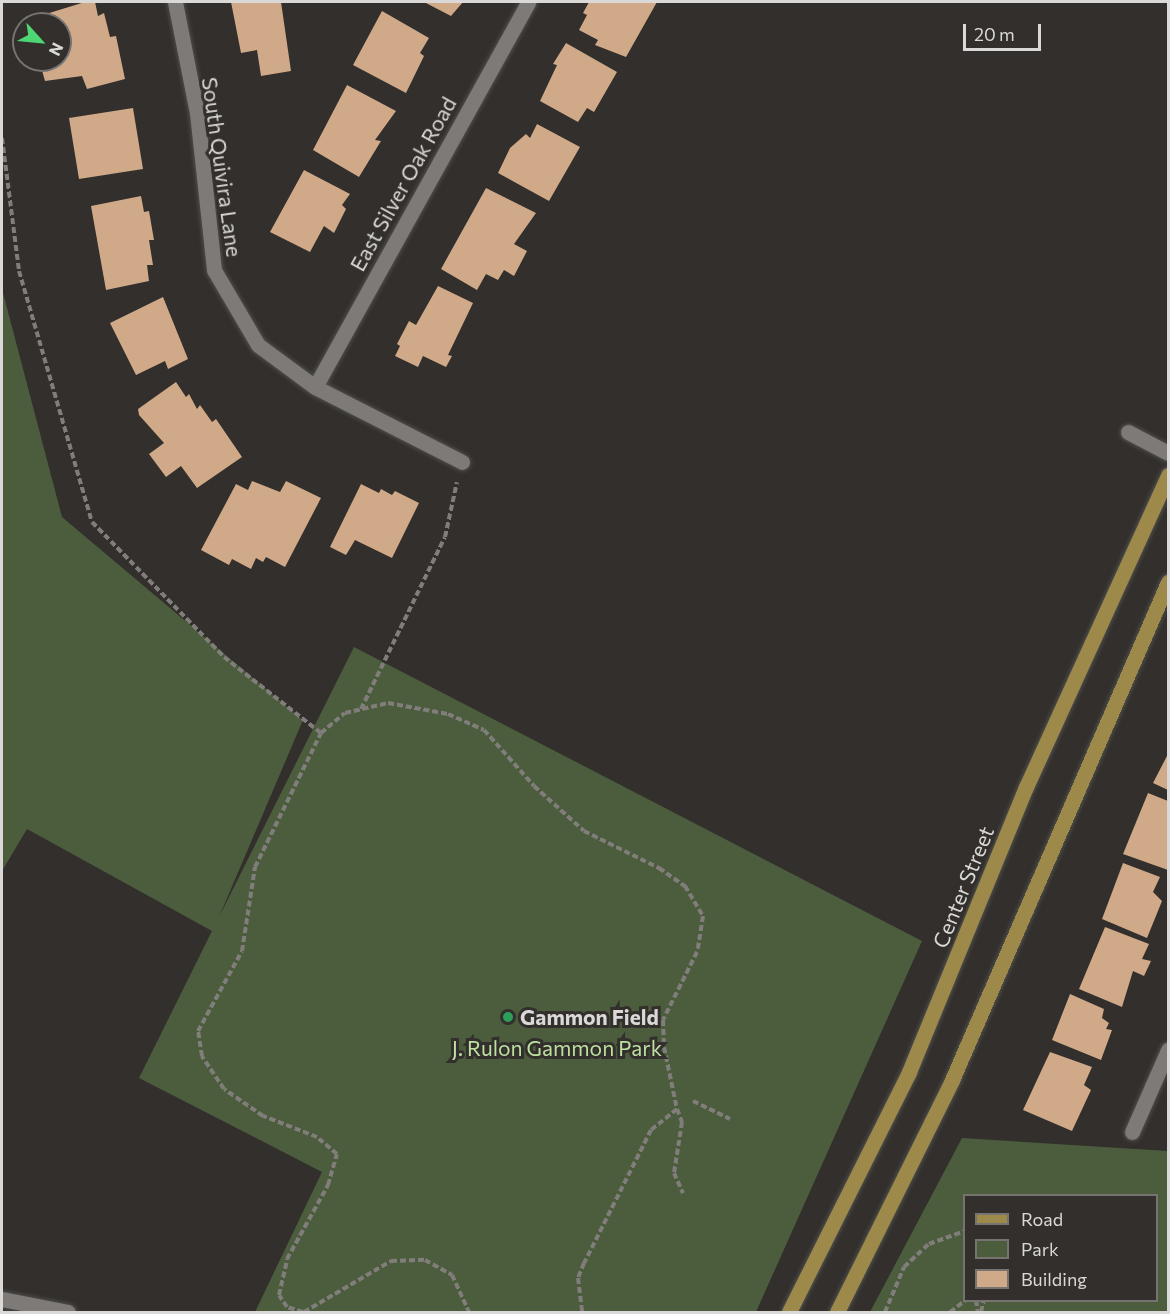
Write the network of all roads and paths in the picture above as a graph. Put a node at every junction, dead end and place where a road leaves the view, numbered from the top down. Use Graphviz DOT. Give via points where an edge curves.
graph roads {
  1 [pos="174,2"];
  2 [pos="528,2"];
  3 [pos="2,138"];
  4 [pos="315,387"];
  5 [pos="1128,432"];
  6 [pos="1168,453"];
  7 [pos="462,462"];
  8 [pos="1168,474"];
  9 [pos="1168,582"];
  10 [pos="361,709"];
  11 [pos="321,734"];
  12 [pos="1168,1050"];
  13 [pos="693,1101"];
  14 [pos="677,1109"];
  15 [pos="730,1119"];
  16 [pos="1132,1132"];
  17 [pos="683,1193"];
  18 [pos="963,1231"];
  19 [pos="2,1299"];
  20 [pos="963,1302"];
  21 [pos="68,1312"];
  22 [pos="304,1312"];
  23 [pos="469,1312"];
  24 [pos="582,1312"];
  25 [pos="789,1312"];
  26 [pos="837,1312"];
  27 [pos="885,1312"];
  28 [pos="950,1312"];
  1 -- 4 [label="street, South Quivira Lane" via="197,113 214,270 258,345"];
  2 -- 4 [label="street, East Silver Oak Road"];
  3 -- 11 [label="path" via="19,271 92,522 224,657"];
  4 -- 7 [label="street, South Quivira Lane"];
  5 -- 6 [label="street"];
  7 -- 10 [label="path" via="445,537"];
  8 -- 25 [label="main road, Center Street" via="1026,787 909,1072"];
  9 -- 26 [label="main road" via="952,1080"];
  10 -- 11 [label="path" via="345,713"];
  10 -- 14 [label="path" via="388,703 448,714 484,730 534,786 584,831 659,868 685,886 703,916 697,952 663,1020 664,1047"];
  11 -- 22 [label="path" via="255,867 242,951 198,1031 202,1056 224,1089 263,1116 316,1137 337,1154 328,1185 287,1259 279,1295 287,1307"];
  12 -- 16 [label="street"];
  13 -- 15 [label="path"];
  14 -- 17 [label="path" via="682,1122 674,1173"];
  14 -- 24 [label="path" via="651,1130 584,1263 578,1278"];
  18 -- 27 [label="path" via="928,1244 904,1267"];
  19 -- 21 [label="street"];
  20 -- 28 [label="path"];
  22 -- 23 [label="path" via="391,1261 425,1260 452,1275"];
}
